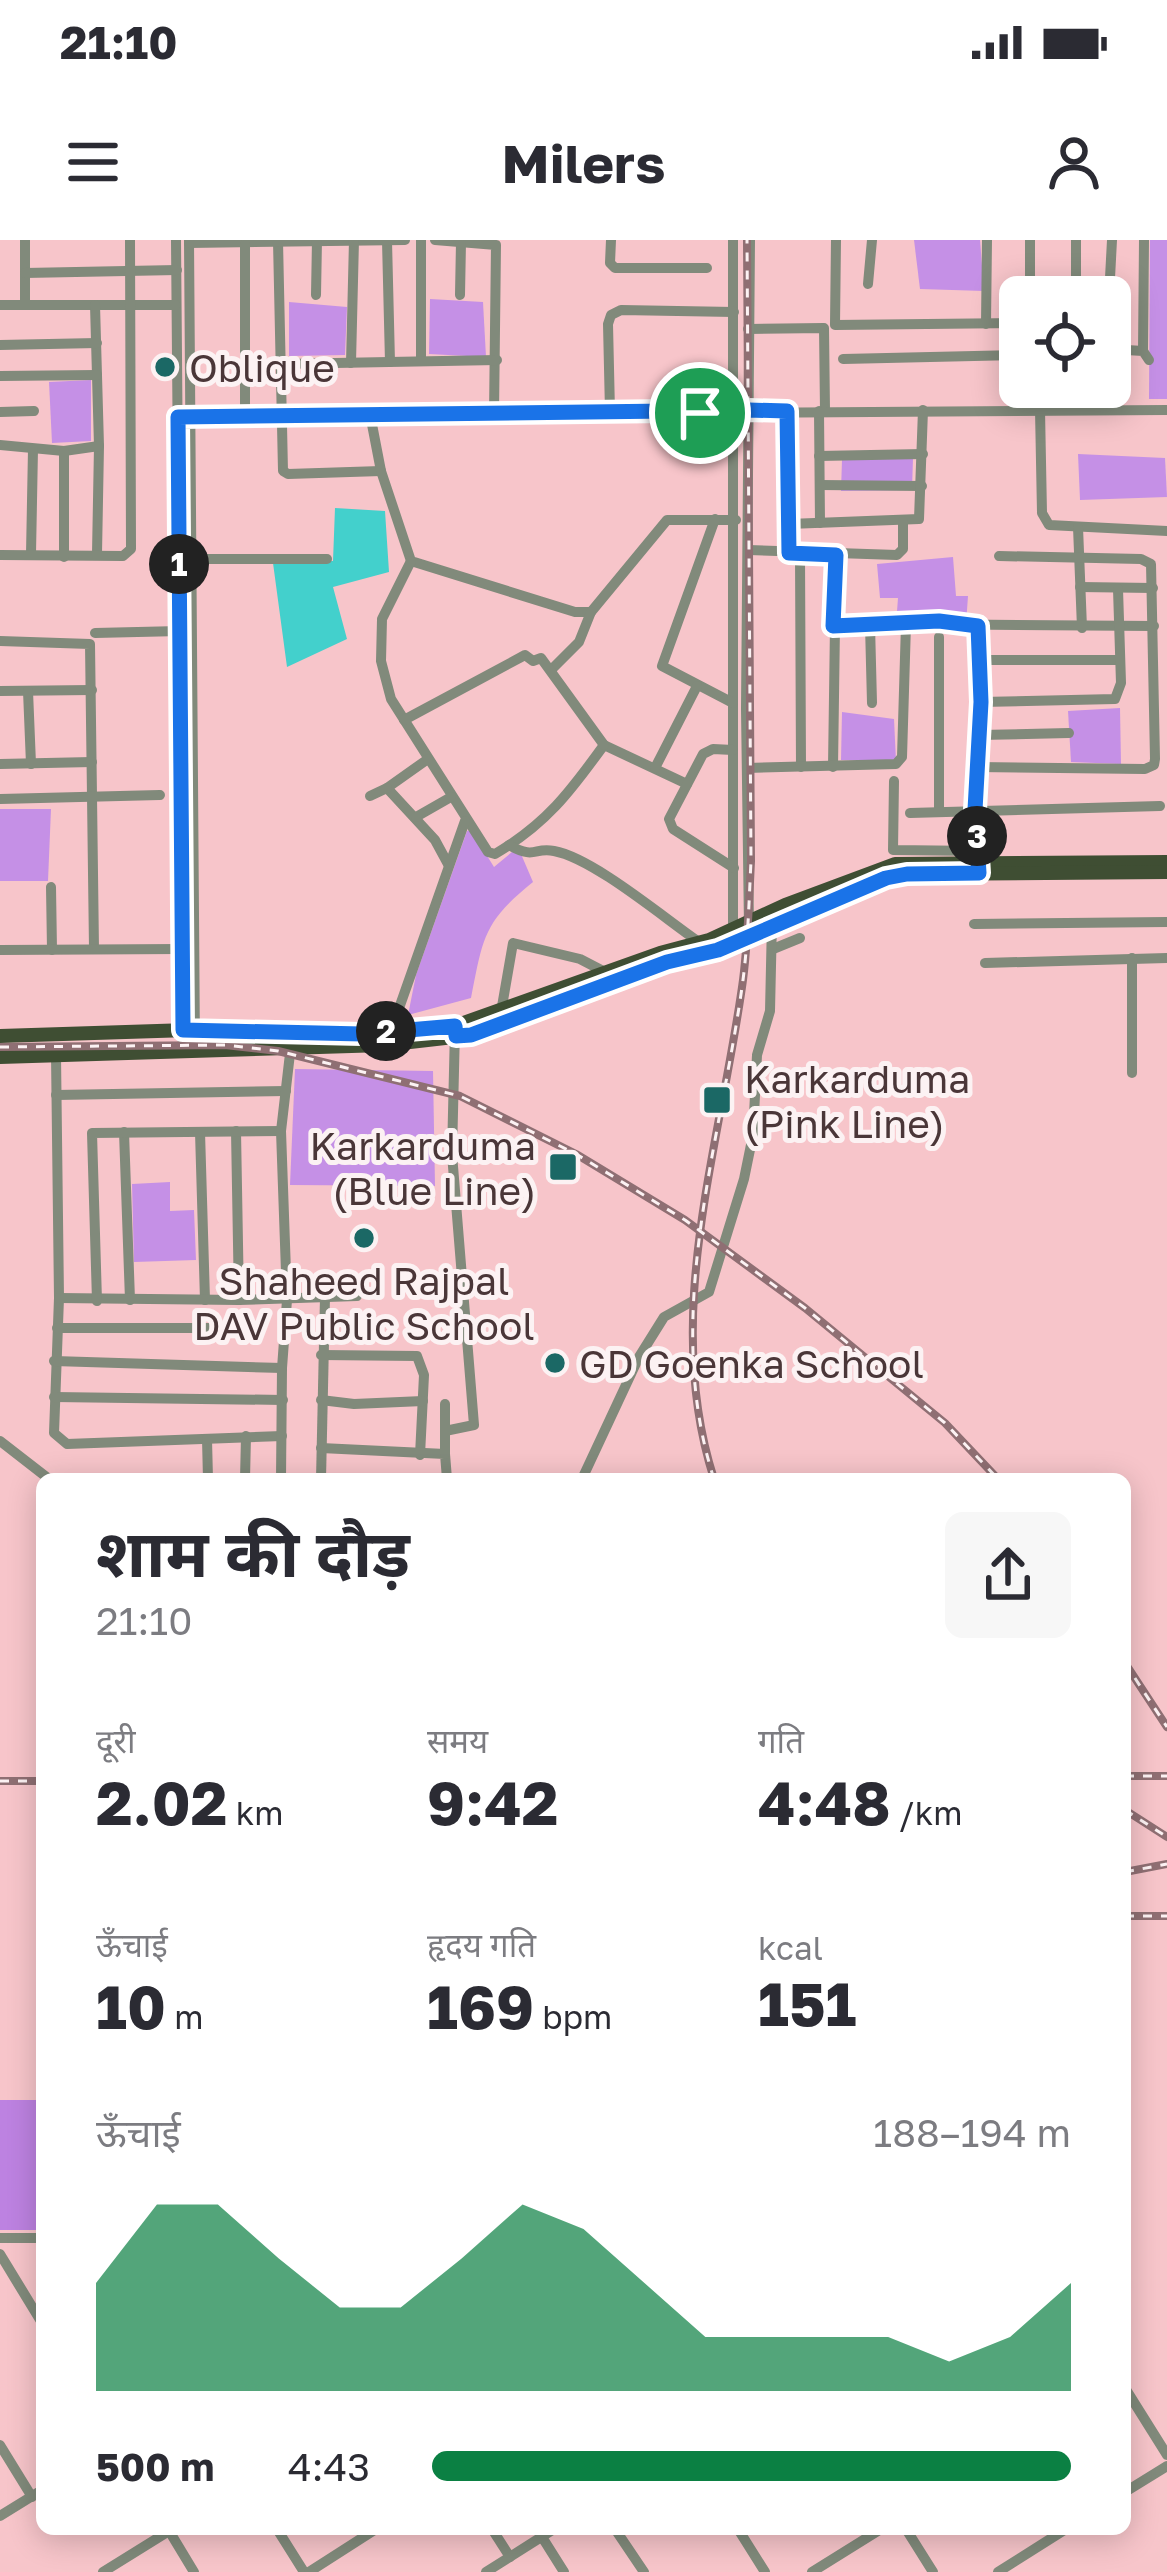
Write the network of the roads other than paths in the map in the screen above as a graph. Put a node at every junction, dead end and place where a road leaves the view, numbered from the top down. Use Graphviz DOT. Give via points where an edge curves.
graph roads {
  1 [pos="25,240"];
  2 [pos="130,240"];
  3 [pos="317,240"];
  4 [pos="354,240"];
  5 [pos="406,240"];
  6 [pos="421,240"];
  7 [pos="435,240"];
  8 [pos="611,240"];
  9 [pos="733,240"];
  10 [pos="750,240"];
  11 [pos="836,240"];
  12 [pos="872,240"];
  13 [pos="987,240"];
  14 [pos="1030,240"];
  15 [pos="1076,240"];
  16 [pos="1112,240"];
  17 [pos="1144,240"];
  18 [pos="185,241"];
  19 [pos="278,241"];
  20 [pos="387,241"];
  21 [pos="461,242"];
  22 [pos="245,244"];
  23 [pos="707,268"];
  24 [pos="130,270"];
  25 [pos="177,270"];
  26 [pos="25,273"];
  27 [pos="1030,276"];
  28 [pos="1076,276"];
  29 [pos="1110,276"];
  30 [pos="868,284"];
  31 [pos="316,295"];
  32 [pos="460,295"];
  33 [pos="130,304"];
  34 [pos="0,305"];
  35 [pos="25,305"];
  36 [pos="94,305"];
  37 [pos="176,305"];
  38 [pos="734,312"];
  39 [pos="999,323"];
  40 [pos="986,324"];
  41 [pos="748,328"];
  42 [pos="97,343"];
  43 [pos="0,345"];
  44 [pos="1131,353"];
  45 [pos="999,355"];
  46 [pos="843,359"];
  47 [pos="497,360"];
  48 [pos="390,362"];
  49 [pos="421,362"];
  50 [pos="351,363"];
  51 [pos="280,364"];
  52 [pos="97,375"];
  53 [pos="0,376"];
  54 [pos="734,410"];
  55 [pos="748,410"];
  56 [pos="923,410"];
  57 [pos="1034,410"];
  58 [pos="1167,410"];
  59 [pos="34,411"];
  60 [pos="787,411"];
  61 [pos="822,411"];
  62 [pos="0,412"];
  63 [pos="610,412"];
  64 [pos="370,414"];
  65 [pos="494,414"];
  66 [pos="245,415"];
  67 [pos="282,416"];
  68 [pos="184,417"];
  69 [pos="0,445"];
  70 [pos="100,446"];
  71 [pos="33,449"];
  72 [pos="64,451"];
  73 [pos="922,454"];
  74 [pos="819,455"];
  75 [pos="381,471"];
  76 [pos="820,485"];
  77 [pos="922,486"];
  78 [pos="715,519"];
  79 [pos="736,520"];
  80 [pos="903,521"];
  81 [pos="820,523"];
  82 [pos="789,524"];
  83 [pos="1078,527"];
  84 [pos="1167,531"];
  85 [pos="748,550"];
  86 [pos="31,554"];
  87 [pos="97,554"];
  88 [pos="794,554"];
  89 [pos="836,555"];
  90 [pos="0,556"];
  91 [pos="999,556"];
  92 [pos="1080,556"];
  93 [pos="64,557"];
  94 [pos="191,559"];
  95 [pos="327,559"];
  96 [pos="411,561"];
  97 [pos="1080,587"];
  98 [pos="1153,588"];
  99 [pos="1118,589"];
  100 [pos="591,612"];
  101 [pos="906,623"];
  102 [pos="870,625"];
  103 [pos="833,626"];
  104 [pos="978,626"];
  105 [pos="1154,626"];
  106 [pos="1120,627"];
  107 [pos="1082,628"];
  108 [pos="180,631"];
  109 [pos="95,633"];
  110 [pos="939,637"];
  111 [pos="0,641"];
  112 [pos="980,660"];
  113 [pos="1120,661"];
  114 [pos="552,669"];
  115 [pos="697,686"];
  116 [pos="92,690"];
  117 [pos="0,691"];
  118 [pos="28,691"];
  119 [pos="981,702"];
  120 [pos="734,703"];
  121 [pos="872,703"];
  122 [pos="404,720"];
  123 [pos="1069,733"];
  124 [pos="979,735"];
  125 [pos="604,745"];
  126 [pos="734,750"];
  127 [pos="428,759"];
  128 [pos="92,762"];
  129 [pos="0,764"];
  130 [pos="31,764"];
  131 [pos="801,767"];
  132 [pos="833,767"];
  133 [pos="977,767"];
  134 [pos="747,768"];
  135 [pos="655,769"];
  136 [pos="894,781"];
  137 [pos="687,784"];
  138 [pos="387,788"];
  139 [pos="92,795"];
  140 [pos="160,795"];
  141 [pos="370,796"];
  142 [pos="451,797"];
  143 [pos="0,799"];
  144 [pos="1160,806"];
  145 [pos="975,810"];
  146 [pos="939,812"];
  147 [pos="910,813"];
  148 [pos="416,817"];
  149 [pos="465,820"];
  150 [pos="509,845"];
  151 [pos="978,862"];
  152 [pos="1167,862"];
  153 [pos="448,864"];
  154 [pos="734,868"];
  155 [pos="1167,872"];
  156 [pos="51,887"];
  157 [pos="771,918"];
  158 [pos="1167,922"];
  159 [pos="974,924"];
  160 [pos="749,928"];
  161 [pos="733,935"];
  162 [pos="800,938"];
  163 [pos="699,942"];
  164 [pos="94,949"];
  165 [pos="181,949"];
  166 [pos="773,949"];
  167 [pos="0,950"];
  168 [pos="52,950"];
  169 [pos="1132,958"];
  170 [pos="1167,958"];
  171 [pos="985,963"];
  172 [pos="607,973"];
  173 [pos="501,1012"];
  174 [pos="189,1030"];
  175 [pos="290,1030"];
  176 [pos="391,1030"];
  177 [pos="455,1031"];
  178 [pos="0,1036"];
  179 [pos="291,1048"];
  180 [pos="189,1051"];
  181 [pos="56,1054"];
  182 [pos="0,1057"];
  183 [pos="1132,1073"];
  184 [pos="286,1091"];
  185 [pos="56,1095"];
  186 [pos="236,1131"];
  187 [pos="281,1131"];
  188 [pos="124,1132"];
  189 [pos="200,1132"];
  190 [pos="325,1297"];
  191 [pos="357,1297"];
  192 [pos="59,1298"];
  193 [pos="130,1300"];
  194 [pos="205,1300"];
  195 [pos="239,1300"];
  196 [pos="287,1300"];
  197 [pos="98,1301"];
  198 [pos="57,1328"];
  199 [pos="216,1328"];
  200 [pos="321,1355"];
  201 [pos="54,1361"];
  202 [pos="282,1368"];
  203 [pos="55,1397"];
  204 [pos="283,1400"];
  205 [pos="321,1400"];
  206 [pos="423,1401"];
  207 [pos="445,1404"];
  208 [pos="445,1431"];
  209 [pos="246,1436"];
  210 [pos="283,1436"];
  211 [pos="207,1439"];
  212 [pos="0,1441"];
  213 [pos="321,1448"];
  214 [pos="445,1454"];
  215 [pos="421,1455"];
  216 [pos="41,1473"];
  217 [pos="208,1473"];
  218 [pos="245,1473"];
  219 [pos="281,1473"];
  220 [pos="320,1473"];
  221 [pos="447,1473"];
  222 [pos="585,1473"];
  223 [pos="0,2238"];
  224 [pos="36,2238"];
  225 [pos="0,2254"];
  226 [pos="36,2313"];
  227 [pos="1131,2398"];
  228 [pos="0,2445"];
  229 [pos="1167,2455"];
  230 [pos="1167,2466"];
  231 [pos="1131,2488"];
  232 [pos="36,2492"];
  233 [pos="36,2494"];
  234 [pos="0,2516"];
  235 [pos="160,2535"];
  236 [pos="171,2535"];
  237 [pos="282,2535"];
  238 [pos="364,2535"];
  239 [pos="496,2535"];
  240 [pos="545,2535"];
  241 [pos="619,2535"];
  242 [pos="742,2535"];
  243 [pos="871,2535"];
  244 [pos="911,2535"];
  245 [pos="1057,2535"];
  246 [pos="542,2537"];
  247 [pos="509,2557"];
  248 [pos="103,2572"];
  249 [pos="194,2572"];
  250 [pos="306,2572"];
  251 [pos="486,2572"];
  252 [pos="564,2572"];
  253 [pos="644,2572"];
  254 [pos="765,2572"];
  255 [pos="812,2572"];
  256 [pos="933,2572"];
  257 [pos="998,2572"];
  1 -- 26 [label="street"];
  2 -- 24 [label="street"];
  3 -- 4 [label="street"];
  3 -- 19 [label="street"];
  3 -- 31 [label="street"];
  4 -- 20 [label="street"];
  4 -- 50 [label="street"];
  5 -- 20 [label="street"];
  6 -- 49 [label="street"];
  7 -- 21 [label="street"];
  8 -- 23 [label="street" via="615,268"];
  9 -- 38 [label="street"];
  10 -- 41 [label="street"];
  11 -- 40 [label="street" via="836,325"];
  12 -- 30 [label="street"];
  13 -- 40 [label="street"];
  14 -- 27 [label="street"];
  15 -- 28 [label="street"];
  16 -- 29 [label="street"];
  17 -- 44 [label="street" via="1146,355"];
  18 -- 22 [label="street"];
  18 -- 25 [label="street"];
  18 -- 68 [label="street"];
  19 -- 22 [label="street"];
  19 -- 51 [label="street"];
  20 -- 48 [label="street"];
  21 -- 32 [label="street"];
  21 -- 47 [label="street" via="496,245"];
  22 -- 66 [label="street"];
  24 -- 25 [label="street"];
  24 -- 26 [label="street"];
  24 -- 33 [label="street"];
  25 -- 37 [label="street"];
  26 -- 35 [label="street"];
  33 -- 36 [label="street"];
  33 -- 37 [label="street"];
  33 -- 87 [label="street" via="130,549"];
  34 -- 35 [label="street"];
  35 -- 36 [label="street"];
  36 -- 42 [label="street"];
  37 -- 68 [label="street"];
  38 -- 54 [label="street"];
  38 -- 63 [label="street" via="611,315"];
  39 -- 40 [label="street"];
  41 -- 55 [label="street"];
  41 -- 61 [label="street" via="824,328"];
  42 -- 43 [label="street"];
  42 -- 52 [label="street"];
  45 -- 46 [label="street"];
  47 -- 49 [label="street"];
  47 -- 65 [label="street"];
  48 -- 49 [label="street"];
  48 -- 50 [label="street"];
  50 -- 51 [label="street"];
  51 -- 67 [label="street"];
  52 -- 53 [label="street"];
  52 -- 70 [label="street"];
  54 -- 55 [label="street"];
  54 -- 63 [label="street"];
  54 -- 79 [label="street"];
  55 -- 60 [label="street"];
  55 -- 85 [label="street"];
  56 -- 57 [label="street"];
  56 -- 61 [label="street"];
  56 -- 73 [label="street"];
  57 -- 58 [label="street"];
  57 -- 83 [label="street" via="1042,513 1049,525"];
  59 -- 62 [label="street"];
  60 -- 61 [label="street"];
  60 -- 82 [label="street"];
  61 -- 74 [label="street"];
  63 -- 65 [label="street"];
  64 -- 65 [label="street"];
  64 -- 67 [label="street"];
  64 -- 75 [label="street"];
  66 -- 67 [label="street"];
  66 -- 68 [label="street"];
  67 -- 75 [label="street" via="285,473"];
  68 -- 94 [label="street"];
  68 -- 108 [label="street"];
  69 -- 71 [label="street"];
  70 -- 72 [label="street"];
  70 -- 87 [label="street"];
  71 -- 72 [label="street"];
  71 -- 86 [label="street"];
  72 -- 93 [label="street"];
  73 -- 74 [label="street"];
  73 -- 77 [label="street"];
  74 -- 76 [label="street"];
  75 -- 96 [label="street"];
  76 -- 77 [label="street"];
  76 -- 81 [label="street"];
  77 -- 80 [label="street" via="921,517"];
  78 -- 79 [label="street"];
  78 -- 100 [label="street" via="660,524"];
  78 -- 115 [label="street" via="662,663"];
  79 -- 120 [label="street"];
  80 -- 81 [label="street"];
  80 -- 89 [label="street" via="900,554"];
  81 -- 82 [label="street"];
  82 -- 88 [label="street"];
  83 -- 84 [label="street"];
  83 -- 92 [label="street"];
  85 -- 88 [label="street"];
  85 -- 134 [label="street"];
  86 -- 90 [label="street"];
  86 -- 93 [label="street"];
  87 -- 93 [label="street"];
  88 -- 89 [label="street"];
  88 -- 131 [label="street"];
  89 -- 103 [label="street"];
  91 -- 92 [label="street"];
  92 -- 97 [label="street"];
  92 -- 98 [label="street" via="1147,560"];
  94 -- 95 [label="street"];
  94 -- 174 [label="street"];
  96 -- 100 [label="street"];
  96 -- 122 [label="street" via="380,639 391,699"];
  97 -- 99 [label="street"];
  97 -- 107 [label="street"];
  98 -- 99 [label="street"];
  98 -- 105 [label="street"];
  99 -- 106 [label="street"];
  100 -- 114 [label="street" via="579,642"];
  101 -- 102 [label="street"];
  101 -- 104 [label="street"];
  101 -- 132 [label="street" via="902,757 896,764"];
  102 -- 103 [label="street"];
  102 -- 121 [label="street"];
  103 -- 132 [label="street"];
  104 -- 107 [label="street"];
  104 -- 112 [label="street"];
  105 -- 106 [label="street"];
  105 -- 133 [label="street" via="1154,765"];
  106 -- 107 [label="street"];
  106 -- 113 [label="street"];
  108 -- 109 [label="street"];
  108 -- 165 [label="street"];
  110 -- 146 [label="street"];
  111 -- 116 [label="street" via="90,644"];
  112 -- 113 [label="street"];
  112 -- 119 [label="street"];
  113 -- 119 [label="street" via="1121,689 1111,701"];
  114 -- 122 [label="street" via="525,655"];
  114 -- 125 [label="street"];
  115 -- 120 [label="street"];
  115 -- 135 [label="street"];
  116 -- 118 [label="street"];
  116 -- 128 [label="street"];
  117 -- 118 [label="street"];
  118 -- 130 [label="street"];
  119 -- 124 [label="street"];
  120 -- 126 [label="street"];
  122 -- 127 [label="street"];
  123 -- 124 [label="street"];
  124 -- 133 [label="street"];
  125 -- 135 [label="street"];
  125 -- 150 [label="street" via="548,818"];
  126 -- 137 [label="street" via="707,751"];
  126 -- 154 [label="street"];
  127 -- 138 [label="street"];
  127 -- 142 [label="street"];
  128 -- 130 [label="street"];
  128 -- 139 [label="street"];
  129 -- 130 [label="street"];
  131 -- 132 [label="street"];
  131 -- 134 [label="street"];
  133 -- 145 [label="street"];
  134 -- 160 [label="street"];
  135 -- 137 [label="street"];
  136 -- 151 [label="street" via="892,850"];
  137 -- 154 [label="street" via="669,823"];
  138 -- 141 [label="street"];
  138 -- 148 [label="street"];
  139 -- 140 [label="street"];
  139 -- 143 [label="street"];
  139 -- 164 [label="street"];
  142 -- 148 [label="street"];
  142 -- 149 [label="street"];
  144 -- 145 [label="street"];
  145 -- 146 [label="street"];
  145 -- 151 [label="street"];
  146 -- 147 [label="street"];
  148 -- 153 [label="street"];
  149 -- 150 [label="street" via="488,852"];
  149 -- 153 [label="street"];
  150 -- 163 [label="street" via="532,856 553,850 592,869"];
  151 -- 152 [label="main road"];
  151 -- 155 [label="main road"];
  151 -- 157 [label="main road" via="886,878"];
  153 -- 176 [label="street"];
  154 -- 161 [label="street"];
  156 -- 168 [label="street"];
  157 -- 160 [label="main road"];
  157 -- 166 [label="street"];
  158 -- 159 [label="street"];
  160 -- 161 [label="main road"];
  161 -- 163 [label="main road"];
  161 -- 177 [label="main road" via="509,1023"];
  162 -- 166 [label="street"];
  163 -- 172 [label="main road"];
  164 -- 165 [label="street"];
  164 -- 168 [label="street"];
  165 -- 174 [label="street"];
  166 -- 222 [label="street" via="753,1135 709,1292 664,1317"];
  167 -- 168 [label="street"];
  169 -- 170 [label="street"];
  169 -- 171 [label="street"];
  169 -- 183 [label="street"];
  172 -- 173 [label="main road"];
  172 -- 173 [label="street" via="513,943"];
  173 -- 177 [label="main road"];
  174 -- 175 [label="main road"];
  174 -- 178 [label="main road"];
  174 -- 180 [label="street"];
  175 -- 176 [label="main road"];
  175 -- 179 [label="street"];
  176 -- 177 [label="main road"];
  177 -- 179 [label="main road" via="384,1045"];
  177 -- 208 [label="street" via="452,1154 474,1425"];
  179 -- 180 [label="main road"];
  179 -- 184 [label="street"];
  180 -- 181 [label="main road"];
  181 -- 182 [label="main road"];
  181 -- 185 [label="street"];
  184 -- 185 [label="street"];
  184 -- 187 [label="street"];
  185 -- 192 [label="street"];
  186 -- 187 [label="street"];
  186 -- 189 [label="street"];
  186 -- 195 [label="street"];
  187 -- 196 [label="street"];
  188 -- 189 [label="street"];
  188 -- 193 [label="street"];
  188 -- 197 [label="street" via="90,1136"];
  189 -- 194 [label="street"];
  190 -- 191 [label="street"];
  190 -- 196 [label="street"];
  190 -- 200 [label="street"];
  192 -- 197 [label="street"];
  192 -- 198 [label="street"];
  193 -- 194 [label="street"];
  193 -- 197 [label="street"];
  194 -- 195 [label="street"];
  195 -- 196 [label="street"];
  196 -- 202 [label="street"];
  198 -- 199 [label="street"];
  198 -- 201 [label="street"];
  200 -- 205 [label="street"];
  200 -- 206 [label="street" via="417,1356"];
  201 -- 202 [label="street"];
  201 -- 203 [label="street"];
  202 -- 204 [label="street"];
  203 -- 204 [label="street"];
  203 -- 211 [label="street" via="54,1433 68,1444"];
  204 -- 210 [label="street"];
  205 -- 206 [label="street"];
  205 -- 213 [label="street"];
  206 -- 215 [label="street"];
  207 -- 208 [label="street"];
  208 -- 214 [label="street"];
  209 -- 210 [label="street"];
  209 -- 211 [label="street"];
  209 -- 218 [label="street"];
  210 -- 219 [label="street"];
  211 -- 217 [label="street"];
  212 -- 216 [label="street"];
  213 -- 215 [label="street"];
  213 -- 220 [label="street"];
  214 -- 215 [label="street"];
  214 -- 221 [label="street"];
  223 -- 224 [label="street"];
  225 -- 226 [label="street"];
  227 -- 229 [label="street"];
  228 -- 232 [label="street"];
  230 -- 231 [label="street"];
  233 -- 234 [label="street"];
  235 -- 248 [label="street"];
  236 -- 249 [label="street"];
  237 -- 250 [label="street"];
  238 -- 250 [label="street"];
  239 -- 247 [label="street"];
  240 -- 246 [label="street"];
  241 -- 253 [label="street"];
  242 -- 254 [label="street"];
  243 -- 255 [label="street"];
  244 -- 256 [label="street"];
  245 -- 257 [label="street"];
  246 -- 247 [label="street"];
  246 -- 252 [label="street"];
  247 -- 251 [label="street"];
}
